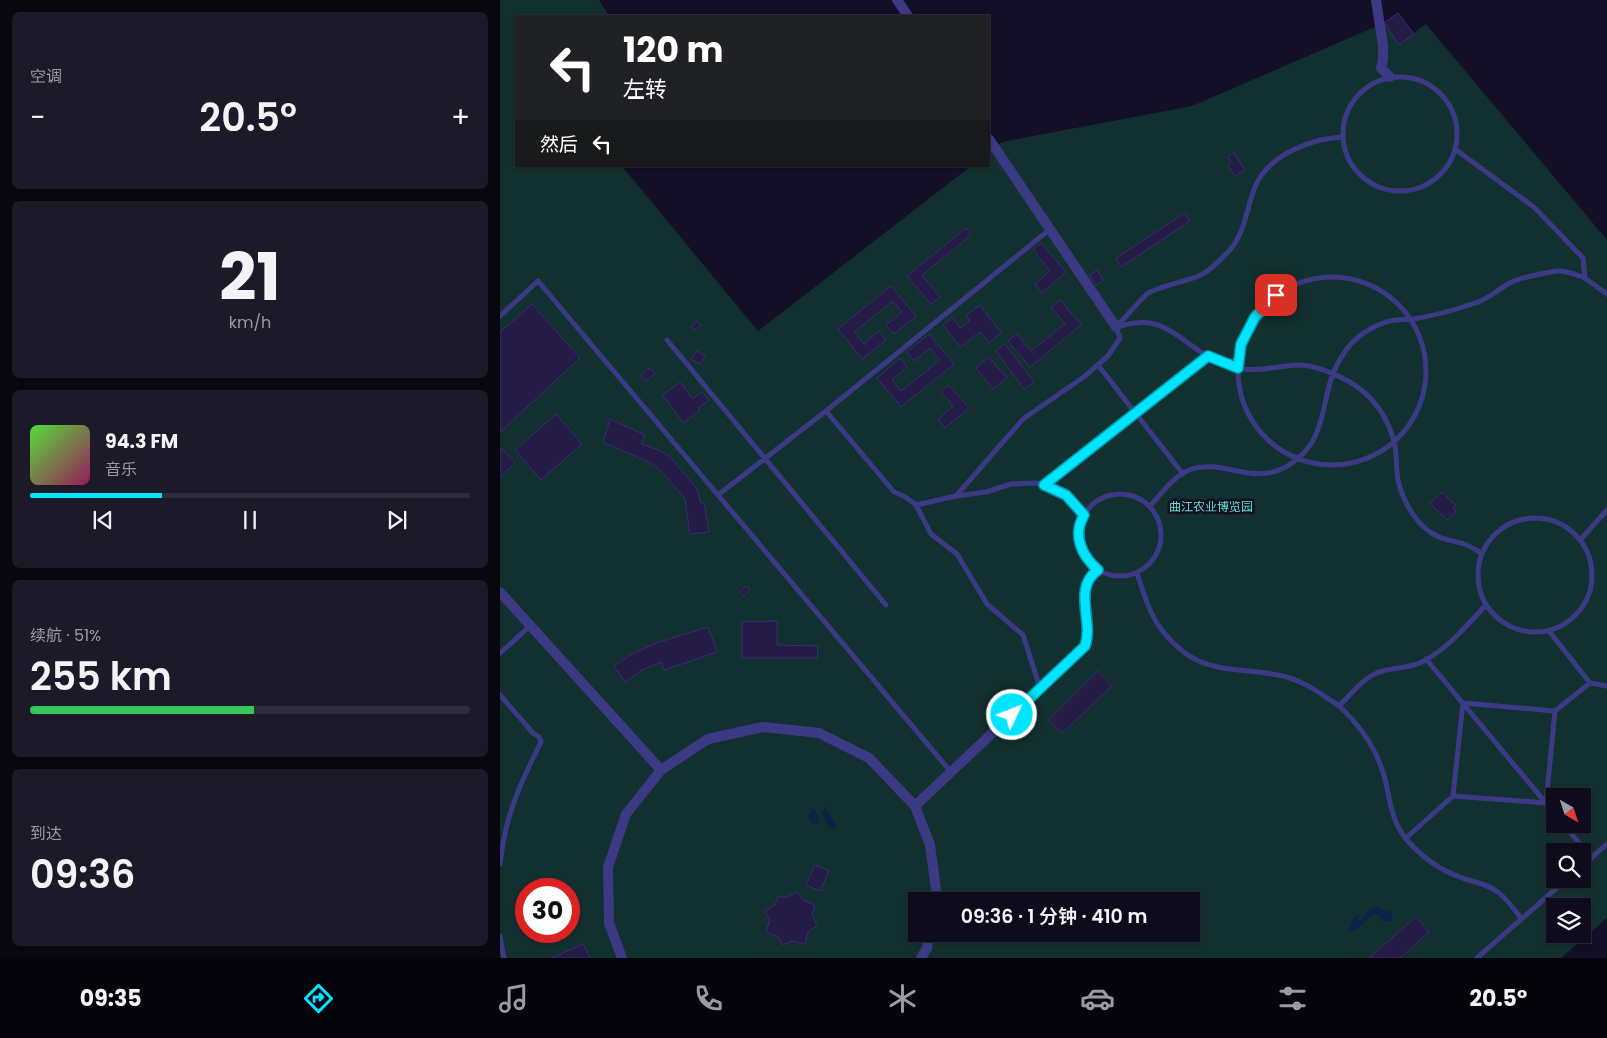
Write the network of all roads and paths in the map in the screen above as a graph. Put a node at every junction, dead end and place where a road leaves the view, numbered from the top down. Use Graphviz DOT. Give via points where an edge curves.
graph roads {
  1 [pos="897,0"];
  2 [pos="1376,0"];
  3 [pos="907,15"];
  4 [pos="1390,77"];
  5 [pos="1343,137"];
  6 [pos="990,141"];
  7 [pos="1455,150"];
  8 [pos="1049,230"];
  9 [pos="1585,278"];
  10 [pos="1607,294"];
  11 [pos="500,316"];
  12 [pos="1411,320"];
  13 [pos="1116,327"];
  14 [pos="668,340"];
  15 [pos="1208,356"];
  16 [pos="1098,365"];
  17 [pos="1238,368"];
  18 [pos="1332,373"];
  19 [pos="826,411"];
  20 [pos="1135,413"];
  21 [pos="1394,444"];
  22 [pos="765,458"];
  23 [pos="1298,459"];
  24 [pos="1183,474"];
  25 [pos="1044,485"];
  26 [pos="718,495"];
  27 [pos="956,496"];
  28 [pos="916,505"];
  29 [pos="1150,506"];
  30 [pos="1607,510"];
  31 [pos="1084,515"];
  32 [pos="1581,540"];
  33 [pos="1481,553"];
  34 [pos="1098,570"];
  35 [pos="1137,573"];
  36 [pos="500,592"];
  37 [pos="886,605"];
  38 [pos="1485,606"];
  39 [pos="530,626"];
  40 [pos="1549,631"];
  41 [pos="500,653"];
  42 [pos="1426,659"];
  43 [pos="1590,682"];
  44 [pos="1607,686"];
  45 [pos="1040,688"];
  46 [pos="500,695"];
  47 [pos="1463,703"];
  48 [pos="1339,706"];
  49 [pos="1555,712"];
  50 [pos="661,770"];
  51 [pos="951,772"];
  52 [pos="1547,788"];
  53 [pos="1453,796"];
  54 [pos="1546,803"];
  55 [pos="915,806"];
  56 [pos="1571,833"];
  57 [pos="1406,838"];
  58 [pos="1607,844"];
  59 [pos="1592,858"];
  60 [pos="500,864"];
  61 [pos="1556,888"];
  62 [pos="936,892"];
  63 [pos="1521,918"];
  64 [pos="500,936"];
  65 [pos="928,942"];
  66 [pos="504,958"];
  67 [pos="622,958"];
  68 [pos="921,958"];
  69 [pos="1477,958"];
  1 -- 3 [label="street"];
  2 -- 4 [label="street" via="1383,46 1381,68"];
  4 -- 5 [label="lane" via="1373,83 1358,94 1348,109 1342,127"];
  4 -- 7 [label="lane" via="1410,77 1428,83 1443,95 1453,112 1457,130"];
  5 -- 7 [label="lane" via="1350,164 1363,178 1379,187 1398,191 1416,189 1433,180 1447,167"];
  5 -- 13 [label="lane" via="1317,141 1273,162 1255,186 1236,243 1228,252 1203,275 1148,293"];
  6 -- 8 [label="street"];
  7 -- 9 [label="lane" via="1535,208 1584,258"];
  8 -- 13 [label="street"];
  8 -- 19 [label="lane"];
  9 -- 10 [label="lane"];
  9 -- 12 [label="lane" via="1554,271 1509,284 1476,303"];
  11 -- 26 [label="lane" via="538,282"];
  12 -- 17 [label="lane" via="1396,300 1369,283 1338,276 1305,280 1276,295 1255,317 1241,344"];
  12 -- 18 [label="lane" via="1395,320 1371,328 1344,352"];
  12 -- 21 [label="lane" via="1427,357 1426,389 1414,420"];
  13 -- 15 [label="lane" via="1136,322 1161,326"];
  13 -- 16 [label="lane" via="1120,338"];
  14 -- 22 [label="lane"];
  15 -- 17 [label="lane"];
  15 -- 20 [label="lane"];
  16 -- 20 [label="lane"];
  16 -- 27 [label="lane" via="1024,419"];
  17 -- 18 [label="lane" via="1300,365"];
  17 -- 23 [label="lane" via="1243,404 1257,430 1280,451"];
  18 -- 21 [label="lane" via="1368,394 1389,427"];
  18 -- 23 [label="lane" via="1318,433"];
  19 -- 22 [label="lane"];
  19 -- 28 [label="lane" via="894,492"];
  20 -- 24 [label="lane"];
  20 -- 25 [label="lane"];
  21 -- 23 [label="lane" via="1367,460 1337,466"];
  21 -- 33 [label="lane" via="1398,480 1414,517 1437,537"];
  22 -- 26 [label="lane"];
  22 -- 37 [label="lane"];
  23 -- 24 [label="lane" via="1276,472 1261,475 1214,467 1202,467"];
  24 -- 29 [label="lane" via="1166,487"];
  25 -- 27 [label="lane" via="1011,484"];
  25 -- 31 [label="lane" via="1066,495"];
  26 -- 51 [label="lane"];
  27 -- 28 [label="lane"];
  28 -- 45 [label="lane" via="931,534 957,554 987,604 1023,635"];
  29 -- 31 [label="lane" via="1139,497 1111,494 1098,499"];
  29 -- 35 [label="lane" via="1162,530 1161,543 1148,566"];
  30 -- 32 [label="lane"];
  31 -- 34 [label="lane" via="1078,536 1081,550"];
  32 -- 33 [label="lane" via="1566,526 1547,518 1527,518 1508,524 1497,532"];
  32 -- 40 [label="lane" via="1590,556 1593,575 1590,594 1580,611 1566,624"];
  33 -- 38 [label="lane" via="1478,589"];
  34 -- 35 [label="lane" via="1124,576"];
  34 -- 45 [label="lane" via="1088,583 1085,594 1089,636 1085,646"];
  35 -- 48 [label="lane" via="1160,628 1194,660 1214,668 1279,675 1310,687"];
  36 -- 39 [label="street"];
  38 -- 40 [label="lane" via="1497,620 1513,629 1531,633"];
  38 -- 42 [label="lane" via="1462,631"];
  39 -- 41 [label="lane"];
  39 -- 50 [label="street"];
  40 -- 43 [label="lane"];
  42 -- 47 [label="lane"];
  42 -- 48 [label="lane" via="1375,674"];
  43 -- 44 [label="lane"];
  43 -- 49 [label="lane"];
  45 -- 51 [label="street"];
  46 -- 60 [label="lane" via="541,742 513,802"];
  47 -- 49 [label="lane"];
  47 -- 53 [label="lane"];
  47 -- 54 [label="lane"];
  48 -- 57 [label="lane" via="1368,737 1386,782 1395,821"];
  49 -- 52 [label="lane"];
  50 -- 55 [label="street" via="708,740 763,727 818,733 869,758"];
  50 -- 67 [label="street" via="626,814 608,867 609,923"];
  51 -- 55 [label="street"];
  53 -- 54 [label="lane"];
  53 -- 57 [label="lane"];
  55 -- 62 [label="street" via="930,845"];
  56 -- 59 [label="lane"];
  57 -- 63 [label="lane" via="1440,868 1495,890"];
  58 -- 59 [label="lane"];
  61 -- 63 [label="lane"];
  63 -- 69 [label="lane"];
  64 -- 66 [label="lane"];
  65 -- 68 [label="street"];
}
